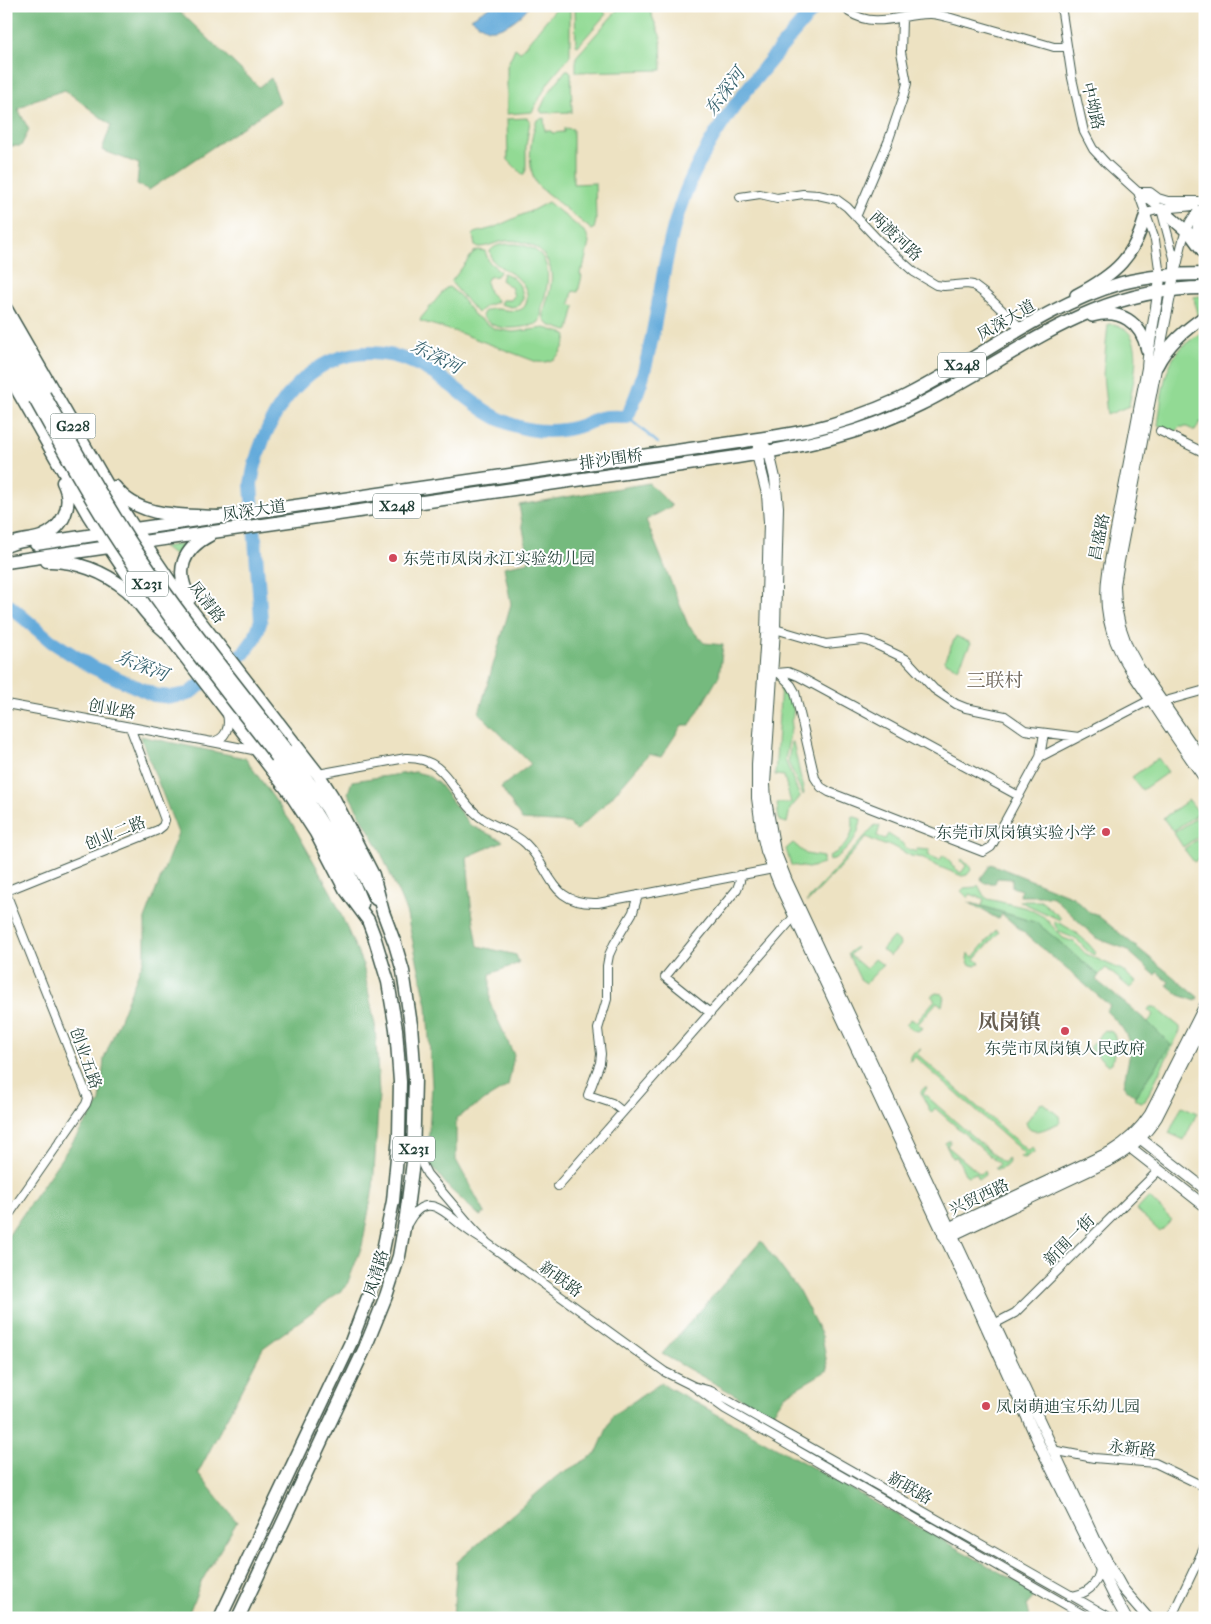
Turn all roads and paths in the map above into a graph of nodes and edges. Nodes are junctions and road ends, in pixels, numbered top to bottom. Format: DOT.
graph roads {
  1 [pos="1061,6"];
  2 [pos="849,12"];
  3 [pos="902,19"];
  4 [pos="1067,47"];
  5 [pos="1138,192"];
  6 [pos="740,197"];
  7 [pos="1205,206"];
  8 [pos="1162,209"];
  9 [pos="1146,213"];
  10 [pos="856,217"];
  11 [pos="1186,231"];
  12 [pos="1203,252"];
  13 [pos="1205,274"];
  14 [pos="1174,275"];
  15 [pos="1160,276"];
  16 [pos="1205,288"];
  17 [pos="1165,290"];
  18 [pos="6,309"];
  19 [pos="1205,316"];
  20 [pos="1038,320"];
  21 [pos="6,329"];
  22 [pos="1022,329"];
  23 [pos="1039,336"];
  24 [pos="6,349"];
  25 [pos="1147,350"];
  26 [pos="1157,366"];
  27 [pos="6,370"];
  28 [pos="39,397"];
  29 [pos="36,423"];
  30 [pos="1160,431"];
  31 [pos="759,439"];
  32 [pos="714,446"];
  33 [pos="89,453"];
  34 [pos="763,453"];
  35 [pos="1205,453"];
  36 [pos="721,459"];
  37 [pos="501,476"];
  38 [pos="505,490"];
  39 [pos="221,517"];
  40 [pos="134,529"];
  41 [pos="221,531"];
  42 [pos="100,534"];
  43 [pos="143,542"];
  44 [pos="6,547"];
  45 [pos="109,547"];
  46 [pos="7,562"];
  47 [pos="195,612"];
  48 [pos="775,629"];
  49 [pos="167,633"];
  50 [pos="776,672"];
  51 [pos="1205,690"];
  52 [pos="1150,700"];
  53 [pos="1162,702"];
  54 [pos="6,704"];
  55 [pos="224,708"];
  56 [pos="130,727"];
  57 [pos="1044,733"];
  58 [pos="1079,737"];
  59 [pos="212,742"];
  60 [pos="258,751"];
  61 [pos="281,754"];
  62 [pos="1040,757"];
  63 [pos="1205,764"];
  64 [pos="318,774"];
  65 [pos="1205,779"];
  66 [pos="1019,796"];
  67 [pos="773,869"];
  68 [pos="739,875"];
  69 [pos="6,892"];
  70 [pos="638,895"];
  71 [pos="383,912"];
  72 [pos="794,917"];
  73 [pos="368,920"];
  74 [pos="1205,1005"];
  75 [pos="710,1013"];
  76 [pos="1205,1022"];
  77 [pos="623,1112"];
  78 [pos="415,1134"];
  79 [pos="1137,1137"];
  80 [pos="1131,1148"];
  81 [pos="1159,1170"];
  82 [pos="558,1186"];
  83 [pos="1205,1189"];
  84 [pos="1205,1206"];
  85 [pos="6,1219"];
  86 [pos="404,1229"];
  87 [pos="948,1233"];
  88 [pos="488,1243"];
  89 [pos="994,1324"];
  90 [pos="694,1386"];
  91 [pos="1052,1450"];
  92 [pos="1205,1487"];
  93 [pos="1205,1546"];
  94 [pos="1100,1569"];
  95 [pos="1070,1596"];
  96 [pos="220,1618"];
  97 [pos="238,1618"];
  98 [pos="1089,1618"];
  99 [pos="1111,1618"];
  100 [pos="1126,1618"];
  101 [pos="1148,1618"];
  102 [pos="1171,1618"];
  1 -- 4 [label="street, 中坳路"];
  2 -- 3 [label="street"];
  3 -- 4 [label="street"];
  3 -- 10 [label="street"];
  4 -- 5 [label="street, 中坳路"];
  5 -- 7 [label="street"];
  5 -- 8 [label="street, 中坳路"];
  5 -- 9 [label="street"];
  6 -- 10 [label="street, 两渡河路"];
  7 -- 8 [label="street"];
  7 -- 11 [label="street"];
  7 -- 12 [label="main road"];
  8 -- 9 [label="street"];
  8 -- 11 [label="main road"];
  8 -- 14 [label="street"];
  9 -- 15 [label="street"];
  9 -- 20 [label="main road"];
  10 -- 22 [label="street, 两渡河路"];
  11 -- 12 [label="main road"];
  11 -- 14 [label="street"];
  13 -- 14 [label="main road, 凤深大道 / X248"];
  14 -- 15 [label="main road, 凤深大道 / X248"];
  14 -- 17 [label="street, 昌盛路"];
  15 -- 17 [label="street, 昌盛路"];
  15 -- 20 [label="main road, 凤深大道 / X248"];
  16 -- 17 [label="main road, 凤深大道 / X248"];
  17 -- 23 [label="main road, 凤深大道 / X248"];
  17 -- 25 [label="street, 昌盛路"];
  17 -- 26 [label="street, 昌盛路"];
  18 -- 33 [label="main road, 凤清路 / G228"];
  19 -- 26 [label="main road"];
  20 -- 22 [label="main road, 凤深大道 / X248"];
  21 -- 28 [label="main road, 凤清路 / X231"];
  22 -- 31 [label="main road, 凤深大道 / X248"];
  23 -- 25 [label="main road"];
  23 -- 34 [label="main road, 凤深大道 / X248"];
  24 -- 28 [label="main road, 凤清路 / X231"];
  25 -- 52 [label="street, 昌盛路"];
  26 -- 53 [label="street, 昌盛路"];
  27 -- 29 [label="main road, 凤清路 / G228"];
  28 -- 61 [label="main road, 凤清路 / X231, bridge"];
  29 -- 42 [label="main road, 凤清路 / G228"];
  29 -- 44 [label="main road, G228"];
  30 -- 35 [label="street"];
  31 -- 32 [label="main road, 凤深大道 / X248"];
  31 -- 34 [label="street"];
  32 -- 37 [label="main road, 排沙围桥 / X248"];
  33 -- 39 [label="main road"];
  33 -- 40 [label="main road, 凤清路 / G228"];
  34 -- 36 [label="main road, 凤深大道 / X248"];
  34 -- 48 [label="street"];
  34 -- 67 [label="street"];
  36 -- 38 [label="main road, 排沙围桥 / X248"];
  37 -- 39 [label="main road, 凤深大道 / X248"];
  38 -- 41 [label="main road, 凤深大道 / X248"];
  39 -- 40 [label="main road, 凤深大道 / X248"];
  40 -- 42 [label="main road, 凤深大道 / G228"];
  40 -- 43 [label="main road, 凤清路 / G228"];
  41 -- 43 [label="main road, 凤深大道 / X248"];
  41 -- 47 [label="main road"];
  42 -- 44 [label="main road, 凤深大道 / G228"];
  42 -- 45 [label="main road, 凤清路 / G228"];
  43 -- 45 [label="main road, 凤深大道"];
  43 -- 47 [label="main road, 凤清路 / X231"];
  45 -- 46 [label="main road, 凤深大道"];
  45 -- 49 [label="main road, 凤清路 / X231"];
  46 -- 49 [label="main road"];
  47 -- 64 [label="main road, 凤清路 / X231"];
  48 -- 50 [label="street"];
  48 -- 57 [label="street"];
  49 -- 55 [label="main road, 凤清路 / X231"];
  50 -- 66 [label="street"];
  50 -- 66 [label="street"];
  50 -- 87 [label="street"];
  51 -- 53 [label="street"];
  52 -- 53 [label="street"];
  52 -- 58 [label="street"];
  52 -- 65 [label="street, 昌盛路"];
  53 -- 63 [label="street, 昌盛路"];
  54 -- 56 [label="street, 创业路"];
  55 -- 59 [label="street"];
  55 -- 60 [label="main road, 凤清路 / X231"];
  56 -- 59 [label="street, 创业路"];
  56 -- 69 [label="street, 创业二路"];
  57 -- 58 [label="street"];
  57 -- 62 [label="street"];
  58 -- 62 [label="street"];
  59 -- 60 [label="street, 创业路"];
  60 -- 73 [label="main road, 凤清路 / X231"];
  61 -- 71 [label="main road, 凤清路 / X231"];
  61 -- 73 [label="main road, 凤清路 / X231"];
  62 -- 66 [label="street"];
  64 -- 70 [label="street"];
  64 -- 71 [label="main road, 凤清路 / X231"];
  67 -- 68 [label="street"];
  67 -- 72 [label="street"];
  68 -- 70 [label="street"];
  68 -- 75 [label="street"];
  69 -- 85 [label="street, 创业五路"];
  70 -- 77 [label="street"];
  71 -- 78 [label="main road, 凤清路 / X231"];
  72 -- 75 [label="street"];
  72 -- 87 [label="street"];
  73 -- 96 [label="main road, 凤清路 / X231"];
  74 -- 79 [label="street, 兴贸西路"];
  75 -- 77 [label="street"];
  76 -- 79 [label="street, 兴贸西路"];
  77 -- 82 [label="street"];
  78 -- 86 [label="main road, 凤清路 / X231"];
  78 -- 88 [label="street, 新联路"];
  79 -- 80 [label="street"];
  79 -- 83 [label="street"];
  79 -- 87 [label="street, 兴贸西路"];
  80 -- 81 [label="street"];
  80 -- 87 [label="street, 兴贸西路"];
  81 -- 84 [label="street"];
  81 -- 89 [label="street, 新围一街"];
  86 -- 88 [label="street, 新联路"];
  86 -- 97 [label="main road, 凤清路 / X231"];
  87 -- 89 [label="street"];
  87 -- 94 [label="street"];
  88 -- 90 [label="street, 新联路"];
  89 -- 91 [label="street"];
  90 -- 95 [label="street, 新联路"];
  90 -- 98 [label="street, 新联路"];
  91 -- 92 [label="street, 永新路"];
  91 -- 101 [label="street"];
  93 -- 102 [label="street"];
  94 -- 95 [label="street"];
  94 -- 100 [label="street"];
  95 -- 99 [label="street, 新联路"];
}
